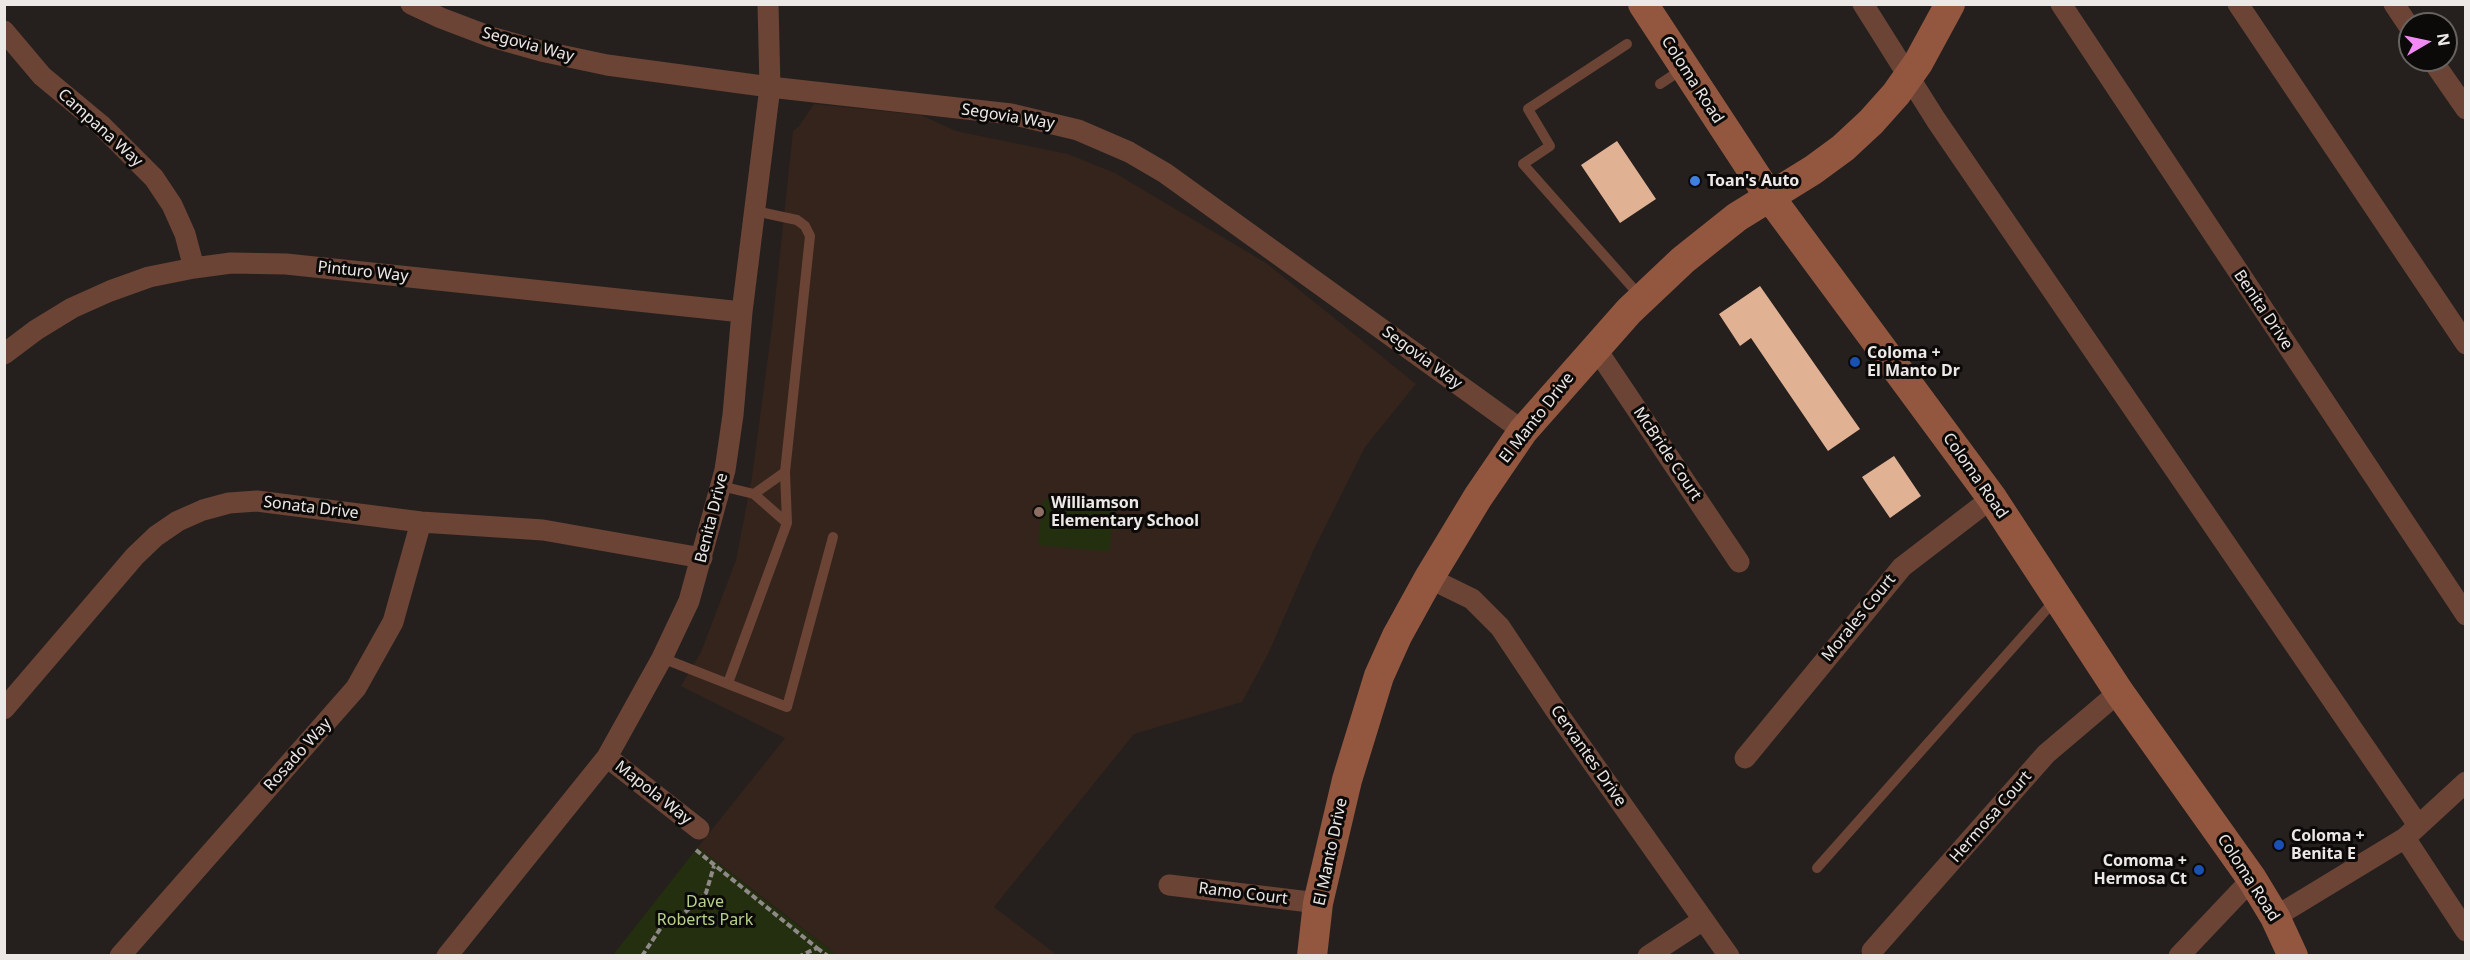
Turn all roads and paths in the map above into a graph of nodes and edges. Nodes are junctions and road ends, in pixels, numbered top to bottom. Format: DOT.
graph roads {
  1 [pos="411,4"];
  2 [pos="768,4"];
  3 [pos="1643,4"];
  4 [pos="1863,4"];
  5 [pos="1950,4"];
  6 [pos="2061,4"];
  7 [pos="2238,4"];
  8 [pos="4,32"];
  9 [pos="1627,44"];
  10 [pos="1684,68"];
  11 [pos="2440,72"];
  12 [pos="1908,77"];
  13 [pos="1660,84"];
  14 [pos="771,87"];
  15 [pos="2466,109"];
  16 [pos="1769,196"];
  17 [pos="755,211"];
  18 [pos="194,267"];
  19 [pos="1642,298"];
  20 [pos="742,312"];
  21 [pos="2466,344"];
  22 [pos="1595,347"];
  23 [pos="4,354"];
  24 [pos="1523,431"];
  25 [pos="785,472"];
  26 [pos="721,486"];
  27 [pos="754,494"];
  28 [pos="1992,498"];
  29 [pos="421,522"];
  30 [pos="787,523"];
  31 [pos="833,537"];
  32 [pos="702,558"];
  33 [pos="1739,562"];
  34 [pos="1429,578"];
  35 [pos="2057,597"];
  36 [pos="2466,615"];
  37 [pos="662,658"];
  38 [pos="728,683"];
  39 [pos="2119,692"];
  40 [pos="4,709"];
  41 [pos="607,757"];
  42 [pos="1745,758"];
  43 [pos="2466,782"];
  44 [pos="2411,832"];
  45 [pos="698,840"];
  46 [pos="714,865"];
  47 [pos="1817,868"];
  48 [pos="2252,879"];
  49 [pos="1169,885"];
  50 [pos="1318,903"];
  51 [pos="2275,917"];
  52 [pos="1703,920"];
  53 [pos="2466,932"];
  54 [pos="817,948"];
  55 [pos="1872,951"];
  56 [pos="120,956"];
  57 [pos="447,956"];
  58 [pos="642,956"];
  59 [pos="800,956"];
  60 [pos="828,956"];
  61 [pos="1312,956"];
  62 [pos="1648,956"];
  63 [pos="1729,956"];
  64 [pos="2179,956"];
  65 [pos="2293,956"];
  1 -- 14 [label="street, Segovia Way"];
  2 -- 14 [label="street, Benita Drive"];
  3 -- 10 [label="street, Coloma Road"];
  4 -- 12 [label="street"];
  5 -- 12 [label="street, El Manto Drive"];
  6 -- 36 [label="street, Benita Drive"];
  7 -- 21 [label="street"];
  8 -- 18 [label="street, Campana Way"];
  9 -- 19 [label="lane"];
  10 -- 13 [label="lane"];
  10 -- 16 [label="street, Coloma Road"];
  11 -- 15 [label="street"];
  12 -- 16 [label="street, El Manto Drive"];
  12 -- 44 [label="street"];
  14 -- 17 [label="street, Benita Drive"];
  14 -- 24 [label="street, Segovia Way"];
  16 -- 19 [label="street, El Manto Drive"];
  16 -- 28 [label="street, Coloma Road"];
  17 -- 20 [label="street, Benita Drive"];
  17 -- 25 [label="lane"];
  18 -- 20 [label="street, Pinturo Way"];
  18 -- 23 [label="street, Pinturo Way"];
  19 -- 22 [label="street, El Manto Drive"];
  20 -- 26 [label="street, Benita Drive"];
  22 -- 24 [label="street, El Manto Drive"];
  22 -- 33 [label="street, McBride Court"];
  24 -- 34 [label="street, El Manto Drive"];
  25 -- 27 [label="lane"];
  25 -- 30 [label="lane"];
  26 -- 27 [label="lane"];
  26 -- 32 [label="street, Benita Drive"];
  27 -- 30 [label="lane"];
  28 -- 35 [label="street, Coloma Road"];
  28 -- 42 [label="street, Morales Court"];
  29 -- 32 [label="street, Sonata Drive"];
  29 -- 40 [label="street, Sonata Drive"];
  29 -- 56 [label="street, Rosado Way"];
  30 -- 38 [label="lane"];
  31 -- 38 [label="lane"];
  32 -- 37 [label="street, Benita Drive"];
  34 -- 50 [label="street, El Manto Drive"];
  34 -- 52 [label="street, Cervantes Drive"];
  35 -- 39 [label="street, Coloma Road"];
  35 -- 47 [label="lane"];
  37 -- 38 [label="lane"];
  37 -- 41 [label="street, Benita Drive"];
  39 -- 48 [label="street, Coloma Road"];
  39 -- 55 [label="street, Hermosa Court"];
  41 -- 45 [label="street, Mapola Way"];
  41 -- 57 [label="street, Benita Drive"];
  43 -- 44 [label="street"];
  44 -- 51 [label="street"];
  44 -- 53 [label="street"];
  45 -- 46 [label="path"];
  46 -- 54 [label="path"];
  46 -- 58 [label="path"];
  48 -- 51 [label="street, Coloma Road"];
  48 -- 64 [label="street"];
  49 -- 50 [label="street, Ramo Court"];
  50 -- 61 [label="street, El Manto Drive"];
  51 -- 65 [label="street, Coloma Road"];
  52 -- 62 [label="street"];
  52 -- 63 [label="street, Cervantes Drive"];
  54 -- 59 [label="path"];
  54 -- 60 [label="path"];
}
